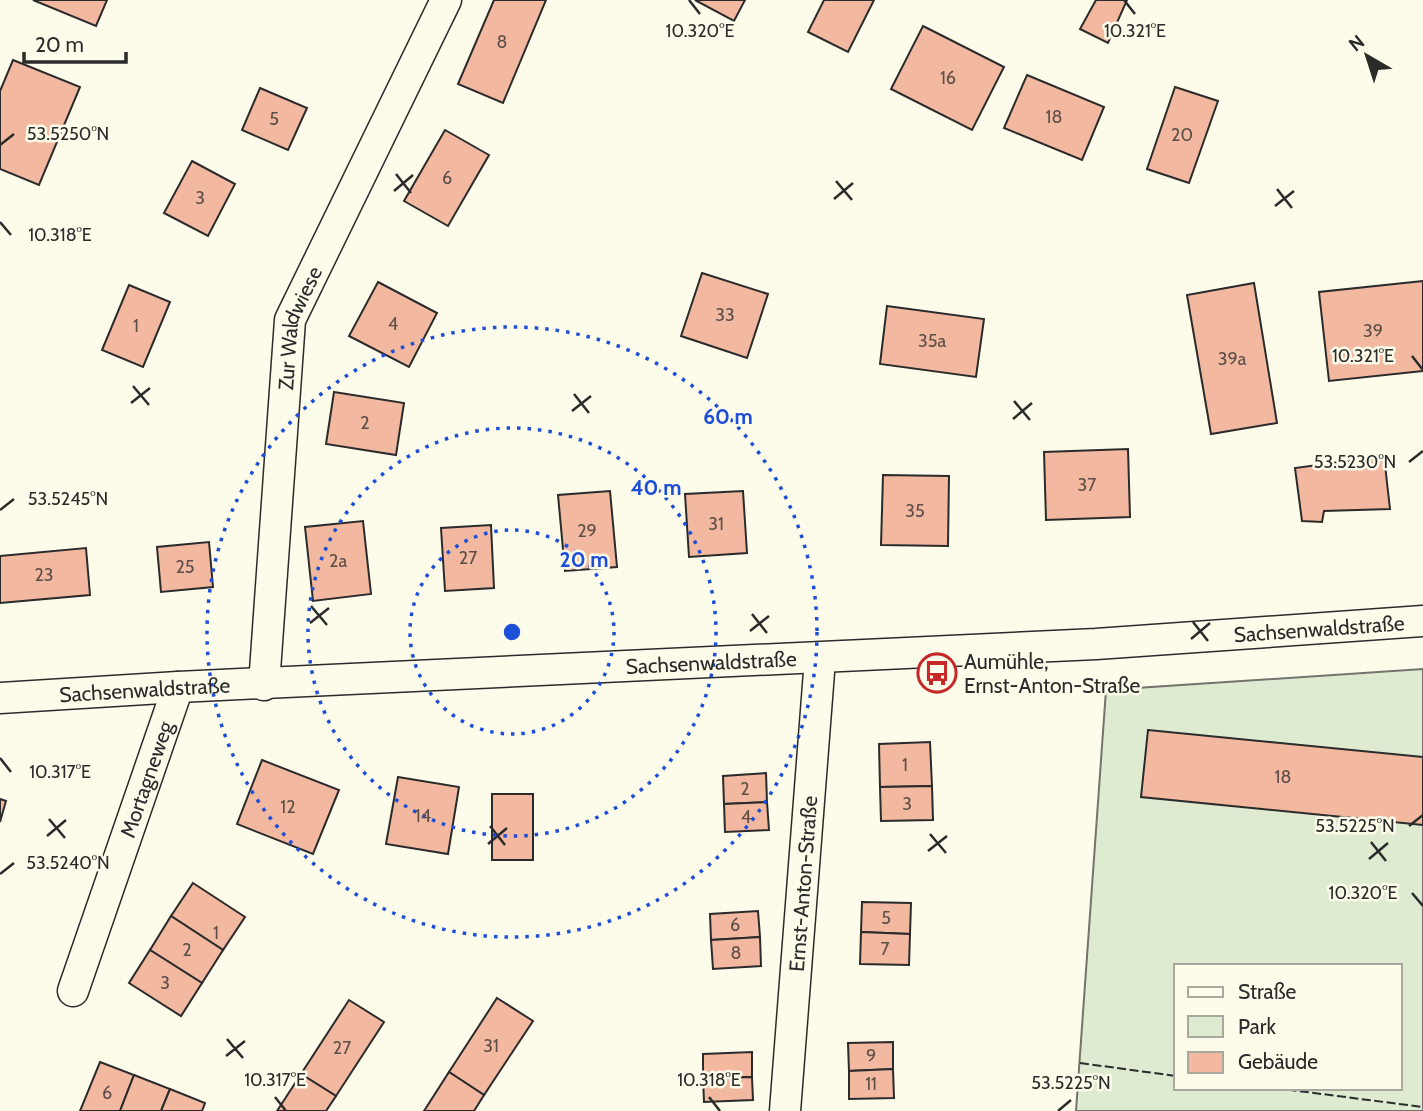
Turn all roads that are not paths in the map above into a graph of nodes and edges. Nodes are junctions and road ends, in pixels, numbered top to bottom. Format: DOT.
graph roads {
  1 [pos="446,0"];
  2 [pos="1423,621"];
  3 [pos="820,659"];
  4 [pos="264,685"];
  5 [pos="178,687"];
  6 [pos="0,698"];
  7 [pos="73,991"];
  8 [pos="785,1111"];
  1 -- 4 [label="street, Zur Waldwiese"];
  2 -- 3 [label="street, Sachsenwaldstraße"];
  3 -- 4 [label="street, Sachsenwaldstraße"];
  3 -- 8 [label="street, Ernst-Anton-Straße"];
  4 -- 5 [label="street, Sachsenwaldstraße"];
  5 -- 6 [label="street, Sachsenwaldstraße"];
  5 -- 7 [label="street, Mortagneweg"];
}
